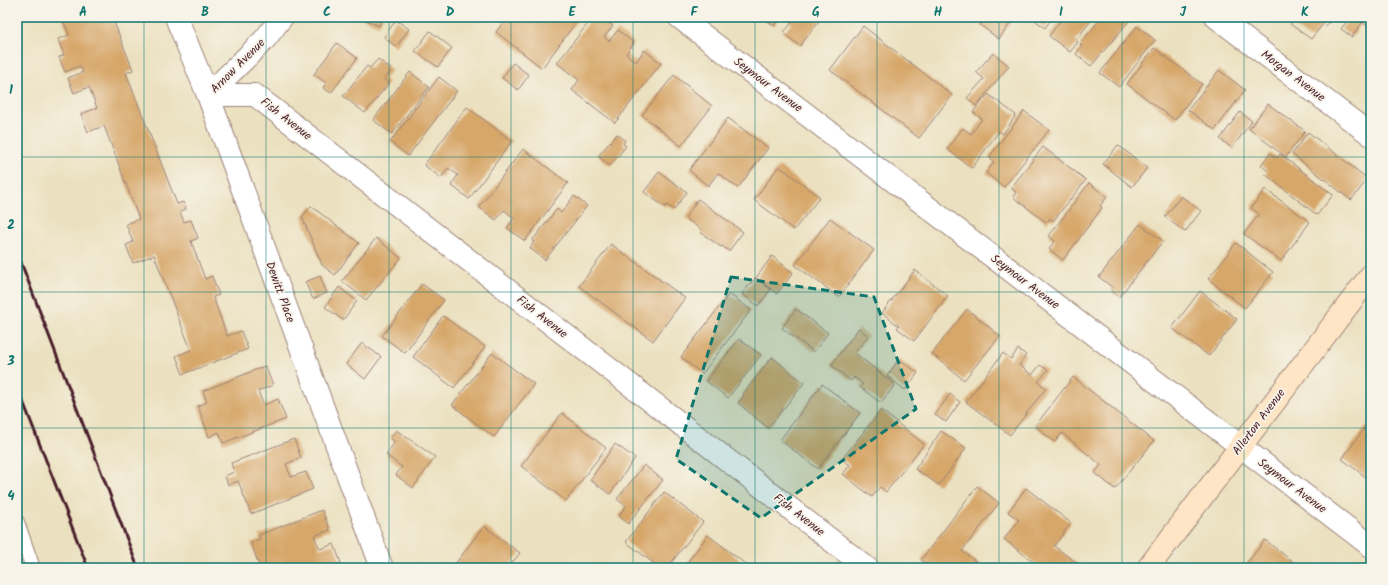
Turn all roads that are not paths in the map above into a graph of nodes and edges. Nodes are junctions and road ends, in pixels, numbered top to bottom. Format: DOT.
graph roads {
  1 [pos="176,17"];
  2 [pos="282,17"];
  3 [pos="679,17"];
  4 [pos="1216,17"];
  5 [pos="208,96"];
  6 [pos="1371,136"];
  7 [pos="1371,276"];
  8 [pos="1240,446"];
  9 [pos="17,522"];
  10 [pos="1371,546"];
  11 [pos="33,568"];
  12 [pos="382,568"];
  13 [pos="867,568"];
  14 [pos="1148,568"];
  1 -- 5 [label="street, Dewitt Place"];
  2 -- 5 [label="street, Arnow Avenue"];
  3 -- 8 [label="street, Seymour Avenue"];
  4 -- 6 [label="street, Morgan Avenue"];
  5 -- 12 [label="street, Dewitt Place"];
  5 -- 13 [label="street, Fish Avenue"];
  7 -- 8 [label="main road, Allerton Avenue"];
  8 -- 10 [label="street, Seymour Avenue"];
  8 -- 14 [label="main road, Allerton Avenue"];
  9 -- 11 [label="lane"];
}
